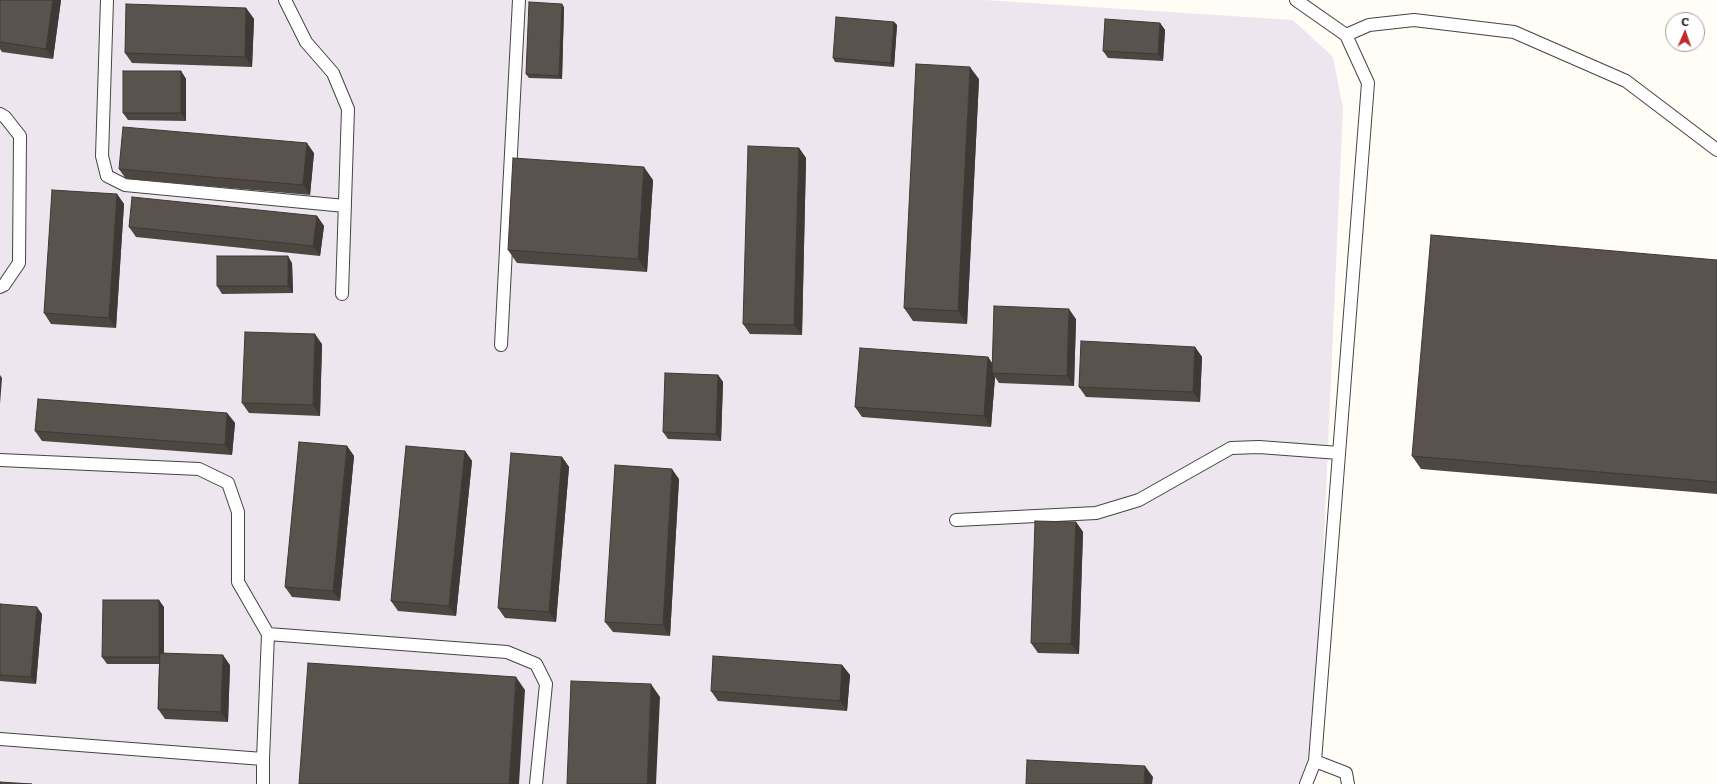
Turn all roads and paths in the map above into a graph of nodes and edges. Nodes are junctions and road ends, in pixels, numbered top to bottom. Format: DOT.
graph roads {
  1 [pos="107,0"];
  2 [pos="285,0"];
  3 [pos="520,0"];
  4 [pos="1296,0"];
  5 [pos="1346,36"];
  6 [pos="0,114"];
  7 [pos="1717,150"];
  8 [pos="345,206"];
  9 [pos="0,287"];
  10 [pos="342,294"];
  11 [pos="501,345"];
  12 [pos="1339,453"];
  13 [pos="0,460"];
  14 [pos="956,520"];
  15 [pos="268,634"];
  16 [pos="0,739"];
  17 [pos="263,759"];
  18 [pos="1315,762"];
  19 [pos="263,784"];
  20 [pos="536,784"];
  21 [pos="1306,784"];
  22 [pos="1348,784"];
  1 -- 8 [label="lane"];
  2 -- 8 [label="lane"];
  3 -- 11 [label="lane"];
  4 -- 5 [label="lane"];
  5 -- 7 [label="lane"];
  5 -- 12 [label="lane"];
  6 -- 9 [label="lane"];
  8 -- 10 [label="lane"];
  12 -- 14 [label="lane"];
  12 -- 18 [label="lane"];
  13 -- 15 [label="lane"];
  15 -- 17 [label="lane"];
  15 -- 20 [label="lane"];
  16 -- 17 [label="lane"];
  17 -- 19 [label="lane"];
  18 -- 21 [label="lane"];
  18 -- 22 [label="lane"];
}
